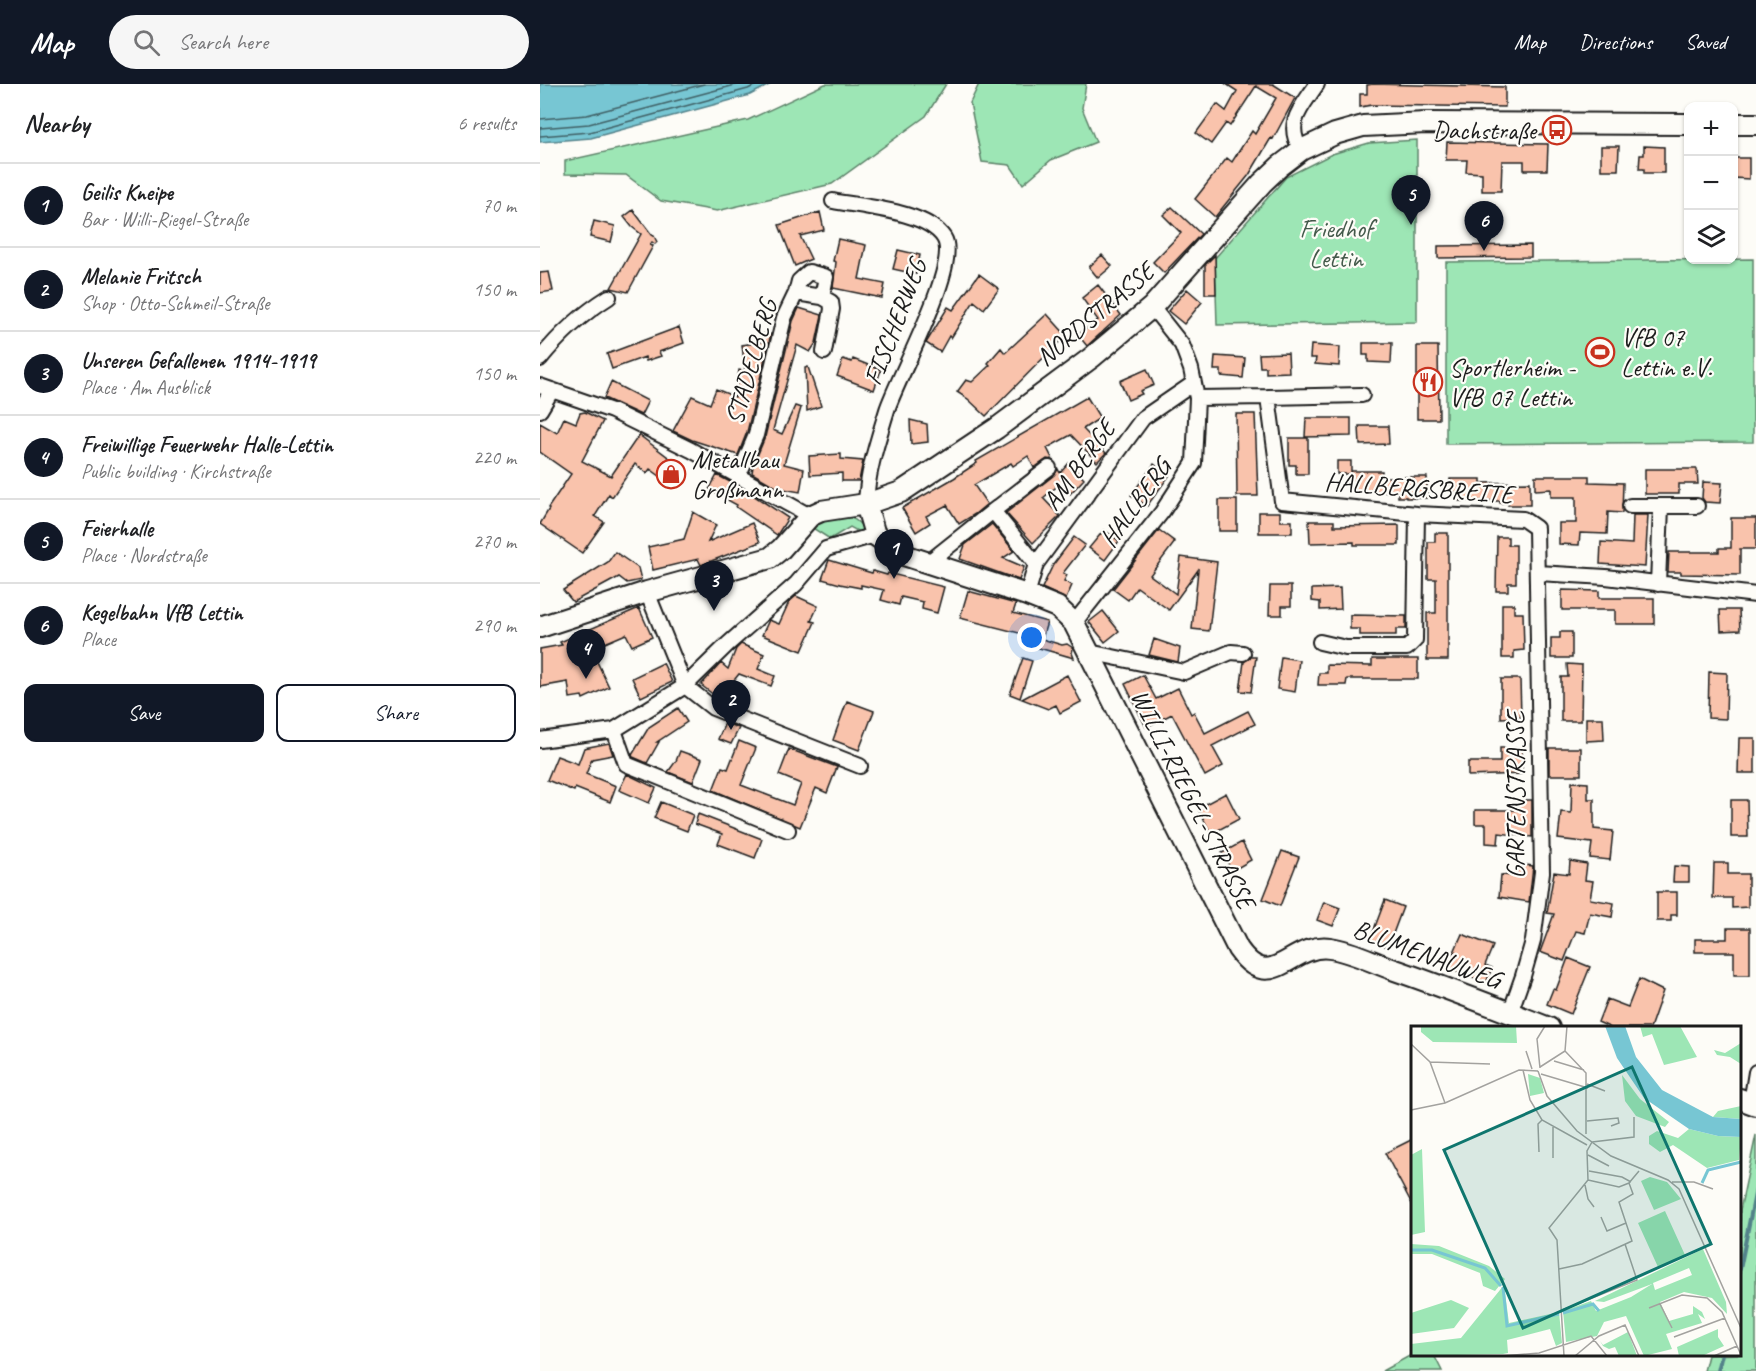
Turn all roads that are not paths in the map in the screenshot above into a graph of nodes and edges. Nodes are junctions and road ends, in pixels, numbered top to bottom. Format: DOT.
graph roads {
  1 [pos="1317,84"];
  2 [pos="1756,123"];
  3 [pos="1684,124"];
  4 [pos="1738,124"];
  5 [pos="1301,150"];
  6 [pos="833,201"];
  7 [pos="796,293"];
  8 [pos="609,297"];
  9 [pos="822,297"];
  10 [pos="1152,307"];
  11 [pos="824,352"];
  12 [pos="540,359"];
  13 [pos="1194,383"];
  14 [pos="546,388"];
  15 [pos="1362,394"];
  16 [pos="1268,397"];
  17 [pos="1197,398"];
  18 [pos="540,410"];
  19 [pos="1049,468"];
  20 [pos="738,477"];
  21 [pos="866,504"];
  22 [pos="1630,506"];
  23 [pos="1661,506"];
  24 [pos="1697,506"];
  25 [pos="993,511"];
  26 [pos="1416,514"];
  27 [pos="810,516"];
  28 [pos="875,535"];
  29 [pos="929,562"];
  30 [pos="1036,564"];
  31 [pos="1538,573"];
  32 [pos="1658,584"];
  33 [pos="647,592"];
  34 [pos="1027,595"];
  35 [pos="1756,595"];
  36 [pos="1074,623"];
  37 [pos="540,627"];
  38 [pos="1320,642"];
  39 [pos="1089,652"];
  40 [pos="1243,653"];
  41 [pos="685,686"];
  42 [pos="614,730"];
  43 [pos="540,740"];
  44 [pos="860,766"];
  45 [pos="788,830"];
  46 [pos="1253,967"];
  47 [pos="1510,1013"];
  48 [pos="1544,1026"];
  49 [pos="1756,1072"];
  50 [pos="1749,1102"];
  1 -- 5 [label="street"];
  2 -- 4 [label="street"];
  3 -- 5 [label="street, NORDSTRASSE"];
  5 -- 10 [label="street, NORDSTRASSE"];
  6 -- 21 [label="street, FISCHERWEG"];
  7 -- 9 [label="street, STADELBERG"];
  7 -- 9 [label="street, STADELBERG"];
  7 -- 20 [label="street, STADELBERG"];
  8 -- 12 [label="street"];
  9 -- 11 [label="street, STADELBERG"];
  10 -- 13 [label="street, HALLBERG"];
  10 -- 21 [label="street, NORDSTRASSE"];
  13 -- 17 [label="street, HALLBERG"];
  13 -- 30 [label="street, AM BERGE"];
  14 -- 18 [label="street"];
  14 -- 20 [label="street"];
  15 -- 16 [label="street"];
  16 -- 17 [label="street"];
  16 -- 26 [label="street, HALLBERGSBREITE"];
  17 -- 36 [label="street, HALLBERG"];
  19 -- 25 [label="street"];
  20 -- 27 [label="street"];
  21 -- 27 [label="street, NORDSTRASSE"];
  21 -- 28 [label="street"];
  22 -- 23 [label="street"];
  23 -- 24 [label="street"];
  23 -- 32 [label="street"];
  25 -- 29 [label="street"];
  25 -- 30 [label="street"];
  26 -- 31 [label="street, HALLBERGSBREITE"];
  26 -- 38 [label="street"];
  27 -- 33 [label="street"];
  28 -- 29 [label="street, WILLI-RIEGEL-STRASSE"];
  28 -- 41 [label="street"];
  29 -- 34 [label="street, WILLI-RIEGEL-STRASSE"];
  30 -- 34 [label="street, AM BERGE"];
  31 -- 32 [label="street"];
  31 -- 47 [label="street, GARTENSTRASSE"];
  32 -- 35 [label="street"];
  33 -- 37 [label="street"];
  33 -- 41 [label="street"];
  34 -- 36 [label="street, WILLI-RIEGEL-STRASSE"];
  36 -- 39 [label="street, WILLI-RIEGEL-STRASSE"];
  39 -- 40 [label="street, WILLI-RIEGEL-STRASSE"];
  39 -- 46 [label="street, WILLI-RIEGEL-STRASSE"];
  41 -- 42 [label="street"];
  41 -- 44 [label="street"];
  42 -- 43 [label="street"];
  42 -- 45 [label="street"];
  46 -- 47 [label="street, BLUMENAUWEG"];
  47 -- 48 [label="street, BLUMENAUWEG"];
  49 -- 50 [label="street"];
}
